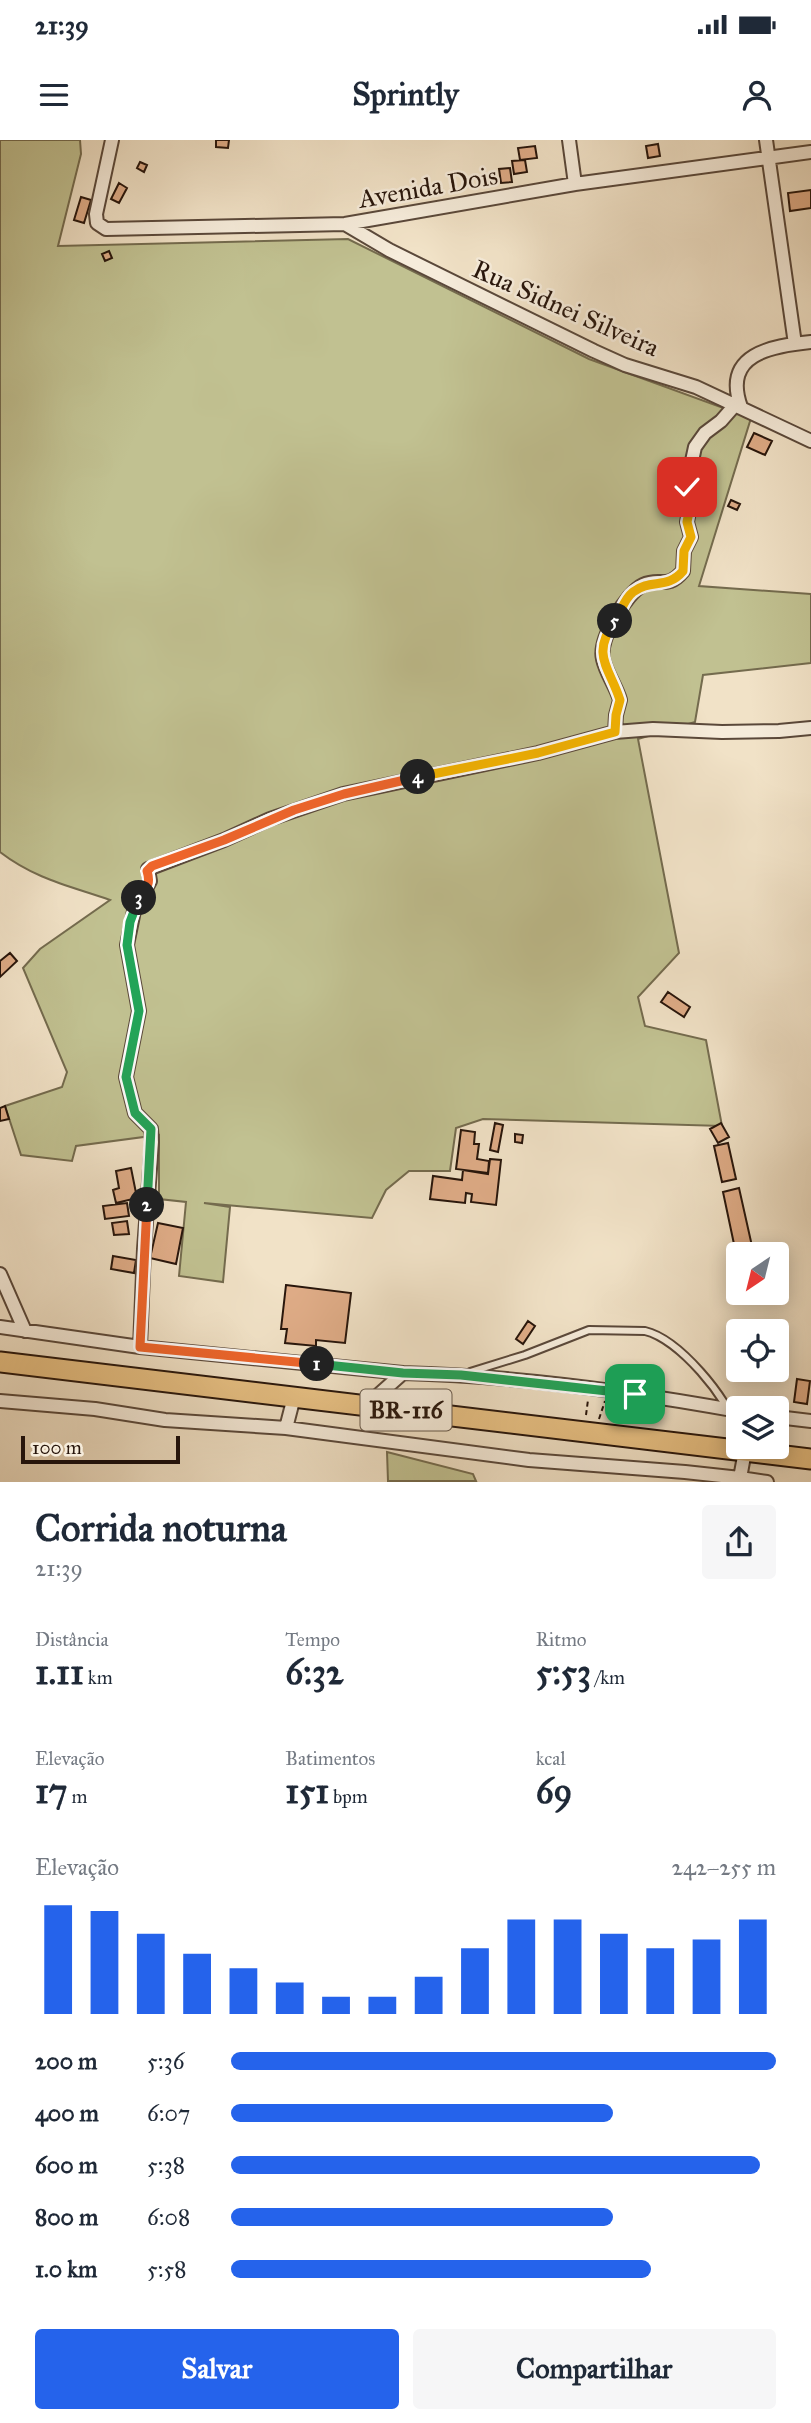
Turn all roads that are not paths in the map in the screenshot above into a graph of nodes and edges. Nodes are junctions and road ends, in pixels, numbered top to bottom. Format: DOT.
graph roads {
  1 [pos="112,140"];
  2 [pos="569,140"];
  3 [pos="766,140"];
  4 [pos="811,152"];
  5 [pos="769,158"];
  6 [pos="575,184"];
  7 [pos="345,225"];
  8 [pos="811,342"];
  9 [pos="794,344"];
  10 [pos="738,406"];
  11 [pos="811,441"];
  12 [pos="811,728"];
  13 [pos="615,732"];
  14 [pos="0,1274"];
  15 [pos="0,1327"];
  16 [pos="25,1331"];
  17 [pos="140,1347"];
  18 [pos="0,1362"];
  19 [pos="403,1373"];
  20 [pos="461,1375"];
  21 [pos="294,1397"];
  22 [pos="0,1401"];
  23 [pos="726,1401"];
  24 [pos="367,1405"];
  25 [pos="726,1409"];
  26 [pos="789,1418"];
  27 [pos="811,1421"];
  28 [pos="286,1428"];
  29 [pos="726,1447"];
  30 [pos="789,1456"];
  31 [pos="743,1459"];
  32 [pos="811,1459"];
  33 [pos="740,1478"];
  34 [pos="767,1482"];
  1 -- 7 [label="street, Avenida Dois"];
  2 -- 6 [label="street"];
  3 -- 5 [label="street"];
  4 -- 5 [label="street, Avenida Dois"];
  5 -- 6 [label="street, Avenida Dois"];
  5 -- 9 [label="street"];
  6 -- 7 [label="street, Avenida Dois"];
  7 -- 10 [label="street, Rua Sidnei Silveira"];
  8 -- 9 [label="street"];
  9 -- 10 [label="street"];
  10 -- 11 [label="street, Rua Sidnei Silveira"];
  10 -- 13 [label="street"];
  12 -- 13 [label="street"];
  13 -- 17 [label="street"];
  14 -- 16 [label="street"];
  15 -- 16 [label="street"];
  16 -- 17 [label="street"];
  17 -- 19 [label="street"];
  18 -- 21 [label="highway, BR-116"];
  19 -- 20 [label="street"];
  19 -- 24 [label="street"];
  20 -- 23 [label="lane"];
  20 -- 25 [label="street"];
  21 -- 24 [label="highway, BR-116"];
  21 -- 28 [label="street"];
  22 -- 28 [label="street"];
  24 -- 29 [label="highway, BR-116"];
  26 -- 27 [label="street"];
  28 -- 33 [label="street"];
  30 -- 32 [label="highway, BR-116"];
  31 -- 33 [label="street"];
  33 -- 34 [label="street"];
}
